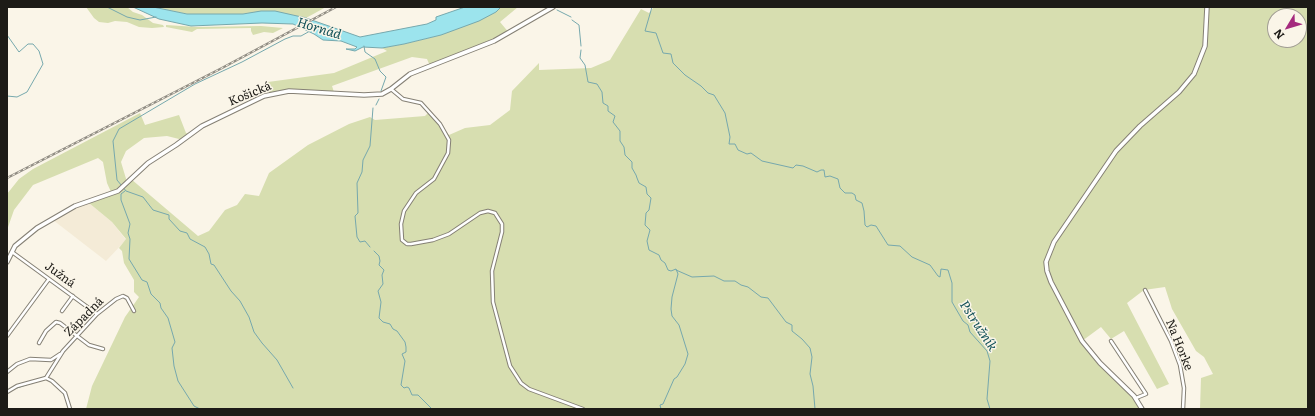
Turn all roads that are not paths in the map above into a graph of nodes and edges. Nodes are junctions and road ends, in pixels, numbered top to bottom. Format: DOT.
graph roads {
  1 [pos="1207,7"];
  2 [pos="552,8"];
  3 [pos="391,89"];
  4 [pos="11,251"];
  5 [pos="7,262"];
  6 [pos="49,279"];
  7 [pos="1145,290"];
  8 [pos="73,296"];
  9 [pos="62,311"];
  10 [pos="134,311"];
  11 [pos="97,314"];
  12 [pos="78,335"];
  13 [pos="7,336"];
  14 [pos="1111,341"];
  15 [pos="39,343"];
  16 [pos="103,349"];
  17 [pos="63,351"];
  18 [pos="7,372"];
  19 [pos="46,378"];
  20 [pos="7,392"];
  21 [pos="1136,398"];
  22 [pos="70,409"];
  23 [pos="583,409"];
  24 [pos="1142,409"];
  25 [pos="1183,409"];
  1 -- 21 [label="street"];
  2 -- 3 [label="street, Košická"];
  3 -- 4 [label="street, Košická"];
  3 -- 23 [label="street"];
  4 -- 5 [label="street, Košická"];
  4 -- 6 [label="street, Južná"];
  6 -- 8 [label="street, Južná"];
  6 -- 13 [label="street"];
  7 -- 25 [label="street, Na Horke"];
  8 -- 9 [label="street"];
  8 -- 11 [label="street, Južná"];
  10 -- 11 [label="street, Západná"];
  11 -- 12 [label="street, Západná"];
  12 -- 15 [label="street"];
  12 -- 16 [label="street"];
  12 -- 17 [label="street, Západná"];
  14 -- 21 [label="street"];
  17 -- 18 [label="street, Západná"];
  17 -- 19 [label="street, Západná"];
  19 -- 20 [label="street"];
  19 -- 22 [label="street"];
  21 -- 24 [label="street"];
}
